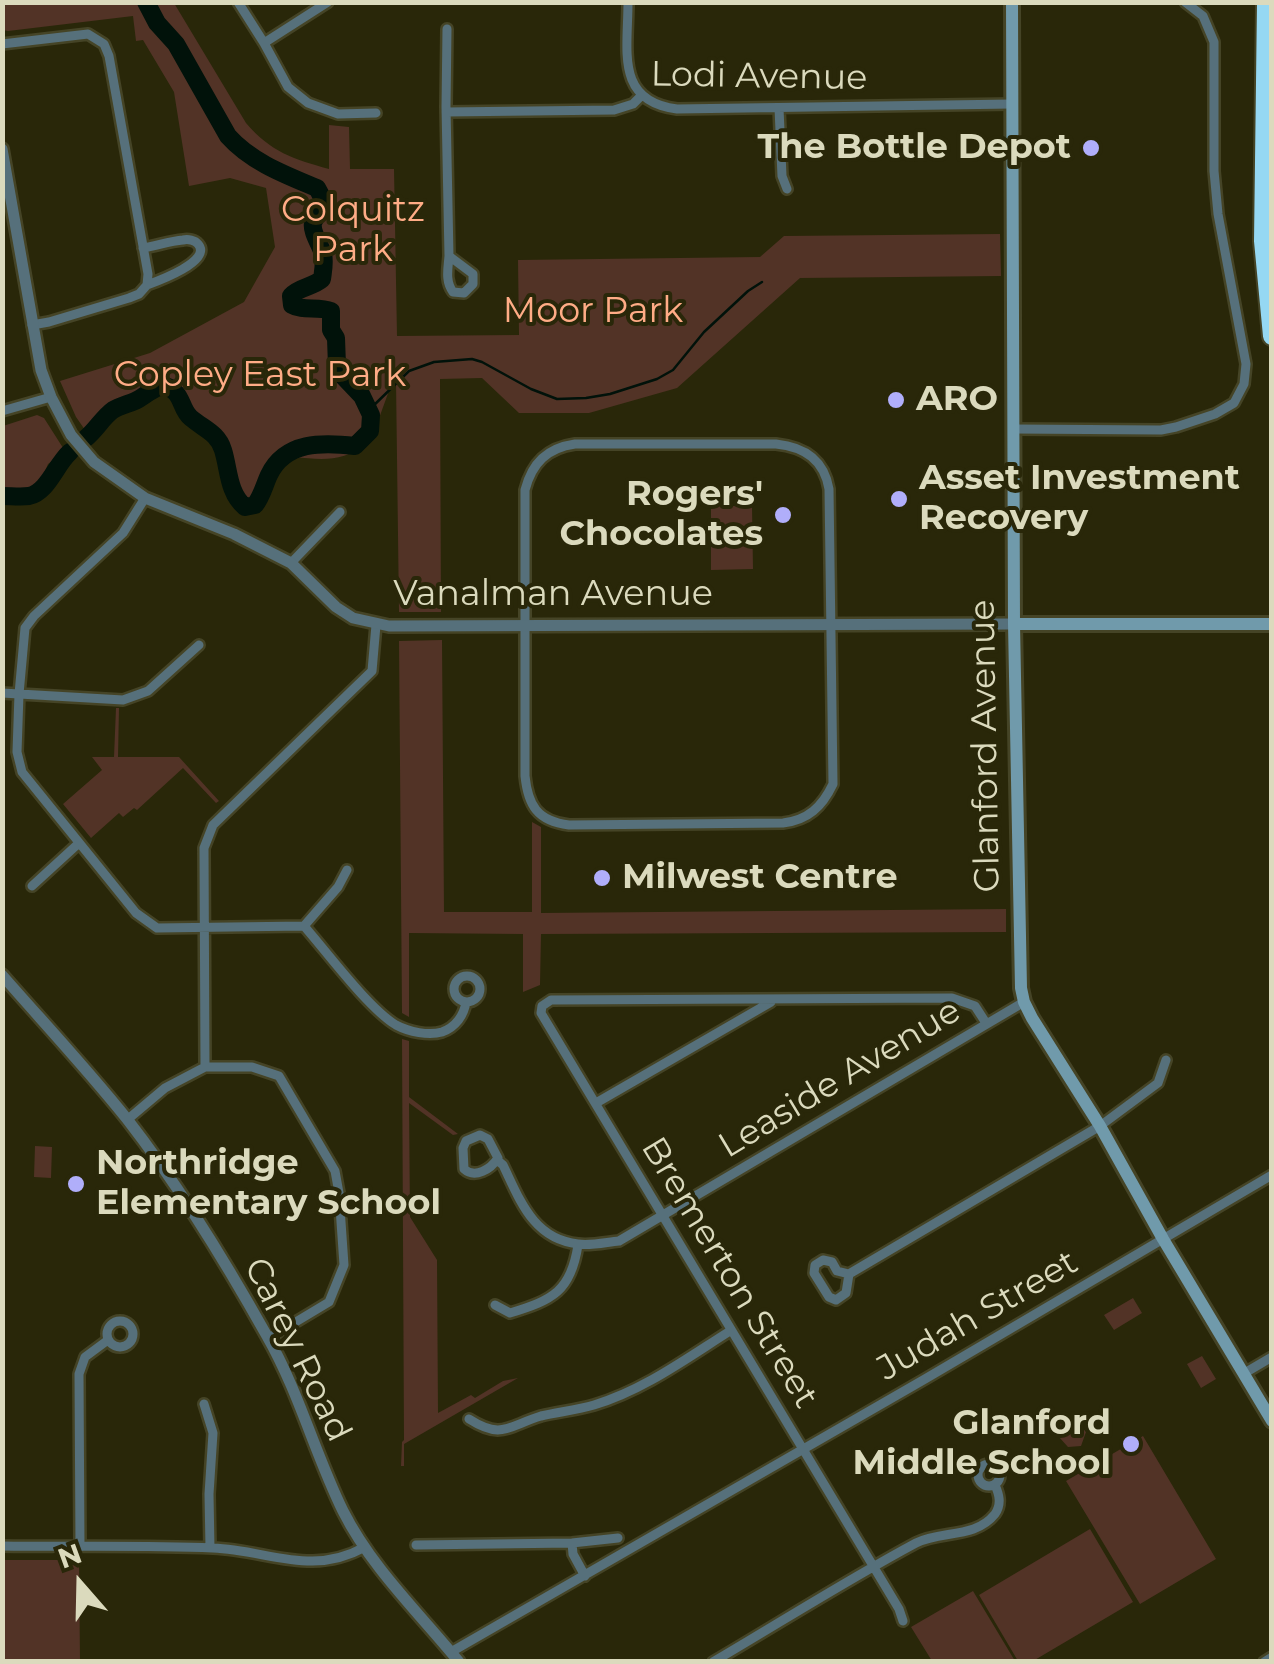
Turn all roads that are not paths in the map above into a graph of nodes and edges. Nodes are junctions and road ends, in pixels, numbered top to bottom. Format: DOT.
graph roads {
  1 [pos="238,2"];
  2 [pos="328,2"];
  3 [pos="628,2"];
  4 [pos="1012,2"];
  5 [pos="1184,2"];
  6 [pos="1266,2"];
  7 [pos="447,30"];
  8 [pos="264,43"];
  9 [pos="2,44"];
  10 [pos="642,96"];
  11 [pos="1012,104"];
  12 [pos="779,108"];
  13 [pos="446,112"];
  14 [pos="376,114"];
  15 [pos="2,149"];
  16 [pos="787,189"];
  17 [pos="143,248"];
  18 [pos="449,256"];
  19 [pos="147,285"];
  20 [pos="32,325"];
  21 [pos="1272,336"];
  22 [pos="50,397"];
  23 [pos="2,411"];
  24 [pos="1014,429"];
  25 [pos="146,498"];
  26 [pos="340,512"];
  27 [pos="291,563"];
  28 [pos="831,624"];
  29 [pos="1014,624"];
  30 [pos="1272,624"];
  31 [pos="376,625"];
  32 [pos="526,626"];
  33 [pos="199,645"];
  34 [pos="2,693"];
  35 [pos="19,694"];
  36 [pos="79,843"];
  37 [pos="346,870"];
  38 [pos="32,886"];
  39 [pos="304,926"];
  40 [pos="204,928"];
  41 [pos="2,975"];
  42 [pos="773,1000"];
  43 [pos="466,1002"];
  44 [pos="1024,1002"];
  45 [pos="986,1023"];
  46 [pos="1166,1060"];
  47 [pos="205,1068"];
  48 [pos="596,1104"];
  49 [pos="127,1120"];
  50 [pos="1100,1126"];
  51 [pos="497,1160"];
  52 [pos="1272,1175"];
  53 [pos="662,1218"];
  54 [pos="1163,1239"];
  55 [pos="578,1244"];
  56 [pos="849,1274"];
  57 [pos="495,1305"];
  58 [pos="730,1330"];
  59 [pos="269,1338"];
  60 [pos="108,1340"];
  61 [pos="1272,1357"];
  62 [pos="1243,1374"];
  63 [pos="204,1404"];
  64 [pos="469,1418"];
  65 [pos="1272,1422"];
  66 [pos="803,1449"];
  67 [pos="995,1484"];
  68 [pos="618,1538"];
  69 [pos="572,1543"];
  70 [pos="416,1545"];
  71 [pos="2,1546"];
  72 [pos="80,1547"];
  73 [pos="365,1547"];
  74 [pos="210,1548"];
  75 [pos="874,1567"];
  76 [pos="585,1576"];
  77 [pos="903,1621"];
  78 [pos="455,1657"];
  79 [pos="1272,1657"];
  80 [pos="714,1662"];
  81 [pos="1264,1662"];
  1 -- 8 [label="street"];
  2 -- 8 [label="street"];
  3 -- 10 [label="street"];
  4 -- 11 [label="main road, Glanford Avenue"];
  5 -- 24 [label="street"];
  6 -- 21 [label="highway"];
  7 -- 13 [label="street"];
  8 -- 14 [label="street"];
  9 -- 17 [label="street"];
  10 -- 12 [label="street, Lodi Avenue"];
  10 -- 13 [label="street, Lodi Avenue"];
  11 -- 12 [label="street, Lodi Avenue"];
  11 -- 24 [label="main road, Glanford Avenue"];
  12 -- 16 [label="street"];
  13 -- 18 [label="street"];
  15 -- 20 [label="street, Vanalman Avenue"];
  17 -- 19 [label="street"];
  17 -- 19 [label="street"];
  19 -- 20 [label="street"];
  20 -- 22 [label="street, Vanalman Avenue"];
  22 -- 23 [label="street"];
  22 -- 25 [label="street, Vanalman Avenue"];
  24 -- 29 [label="main road, Glanford Avenue"];
  25 -- 27 [label="street, Vanalman Avenue"];
  25 -- 35 [label="street"];
  26 -- 27 [label="street"];
  27 -- 31 [label="street, Vanalman Avenue"];
  28 -- 29 [label="street, Vanalman Avenue"];
  28 -- 32 [label="street, Vanalman Avenue"];
  28 -- 32 [label="street"];
  28 -- 32 [label="street"];
  29 -- 30 [label="main road, Vanalman Avenue"];
  29 -- 44 [label="main road, Glanford Avenue"];
  31 -- 32 [label="street, Vanalman Avenue"];
  31 -- 40 [label="street"];
  33 -- 35 [label="street"];
  34 -- 35 [label="street"];
  35 -- 36 [label="street"];
  36 -- 38 [label="street"];
  36 -- 40 [label="street"];
  37 -- 39 [label="street"];
  39 -- 40 [label="street"];
  39 -- 43 [label="street"];
  40 -- 47 [label="street"];
  41 -- 49 [label="street, Carey Road"];
  42 -- 45 [label="street"];
  42 -- 48 [label="street"];
  42 -- 48 [label="street, Bremerton Street"];
  44 -- 45 [label="street, Leaside Avenue"];
  44 -- 50 [label="main road, Glanford Avenue"];
  45 -- 53 [label="street, Leaside Avenue"];
  46 -- 50 [label="street"];
  47 -- 49 [label="street"];
  47 -- 59 [label="street"];
  48 -- 53 [label="street, Bremerton Street"];
  49 -- 59 [label="street, Carey Road"];
  50 -- 54 [label="main road, Glanford Avenue"];
  50 -- 56 [label="street"];
  51 -- 51 [label="street"];
  51 -- 55 [label="street"];
  52 -- 54 [label="street, Judah Street"];
  53 -- 55 [label="street, Leaside Avenue"];
  53 -- 58 [label="street, Bremerton Street"];
  54 -- 62 [label="main road, Glanford Avenue"];
  54 -- 66 [label="street, Judah Street"];
  55 -- 57 [label="street"];
  56 -- 56 [label="street"];
  58 -- 64 [label="street"];
  58 -- 66 [label="street, Bremerton Street"];
  59 -- 73 [label="street, Carey Road"];
  60 -- 72 [label="street"];
  61 -- 62 [label="street"];
  62 -- 65 [label="main road, Glanford Avenue"];
  63 -- 74 [label="street"];
  66 -- 75 [label="street, Bremerton Street"];
  66 -- 76 [label="street, Judah Street"];
  67 -- 75 [label="street"];
  68 -- 69 [label="street"];
  69 -- 70 [label="street"];
  69 -- 76 [label="street"];
  71 -- 72 [label="street"];
  72 -- 74 [label="street"];
  73 -- 74 [label="street"];
  73 -- 78 [label="street, Carey Road"];
  75 -- 77 [label="street, Bremerton Street"];
  75 -- 80 [label="street"];
  76 -- 78 [label="street, Judah Street"];
  79 -- 81 [label="street"];
}
